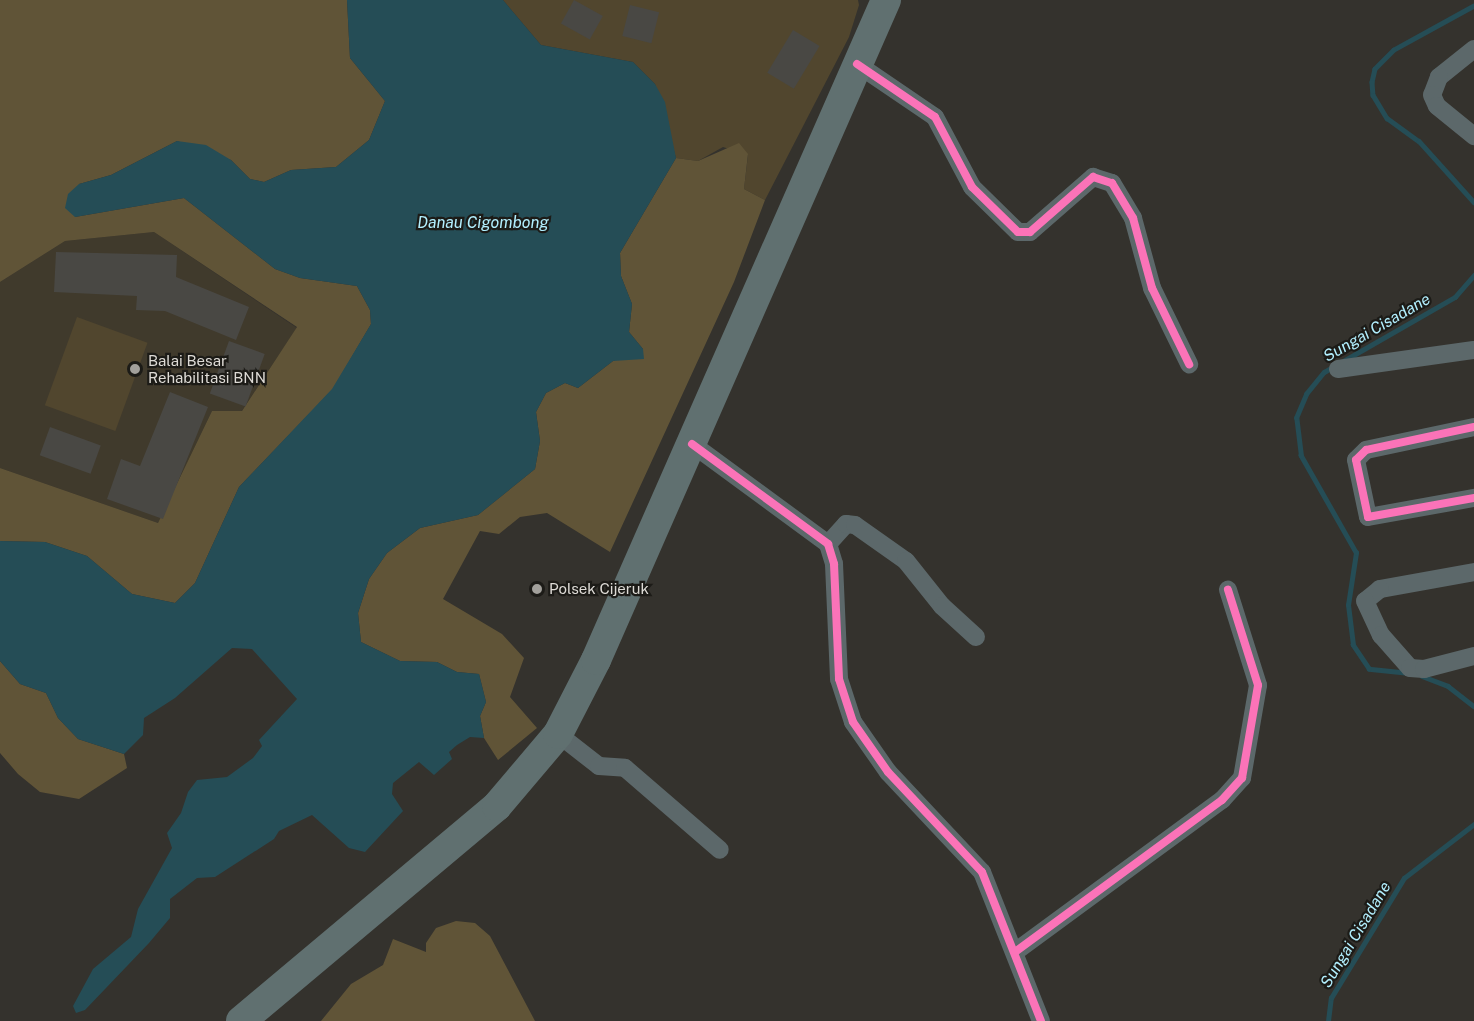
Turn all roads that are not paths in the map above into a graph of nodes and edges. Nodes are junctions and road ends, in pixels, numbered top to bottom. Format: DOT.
graph roads {
  1 [pos="886,0"];
  2 [pos="1474,49"];
  3 [pos="857,64"];
  4 [pos="1474,136"];
  5 [pos="1474,350"];
  6 [pos="1189,364"];
  7 [pos="1338,369"];
  8 [pos="1474,428"];
  9 [pos="692,444"];
  10 [pos="1474,498"];
  11 [pos="828,544"];
  12 [pos="1474,572"];
  13 [pos="1228,590"];
  14 [pos="976,637"];
  15 [pos="1474,656"];
  16 [pos="558,735"];
  17 [pos="720,850"];
  18 [pos="1015,952"];
  19 [pos="241,1021"];
  20 [pos="1041,1021"];
  1 -- 3 [label="highway"];
  2 -- 4 [label="street"];
  3 -- 6 [label="street"];
  3 -- 9 [label="highway"];
  5 -- 7 [label="street"];
  8 -- 10 [label="street"];
  9 -- 11 [label="street"];
  9 -- 16 [label="highway"];
  11 -- 14 [label="street"];
  11 -- 18 [label="street"];
  12 -- 15 [label="street"];
  13 -- 18 [label="street"];
  16 -- 17 [label="street"];
  16 -- 19 [label="highway"];
  18 -- 20 [label="street"];
}
